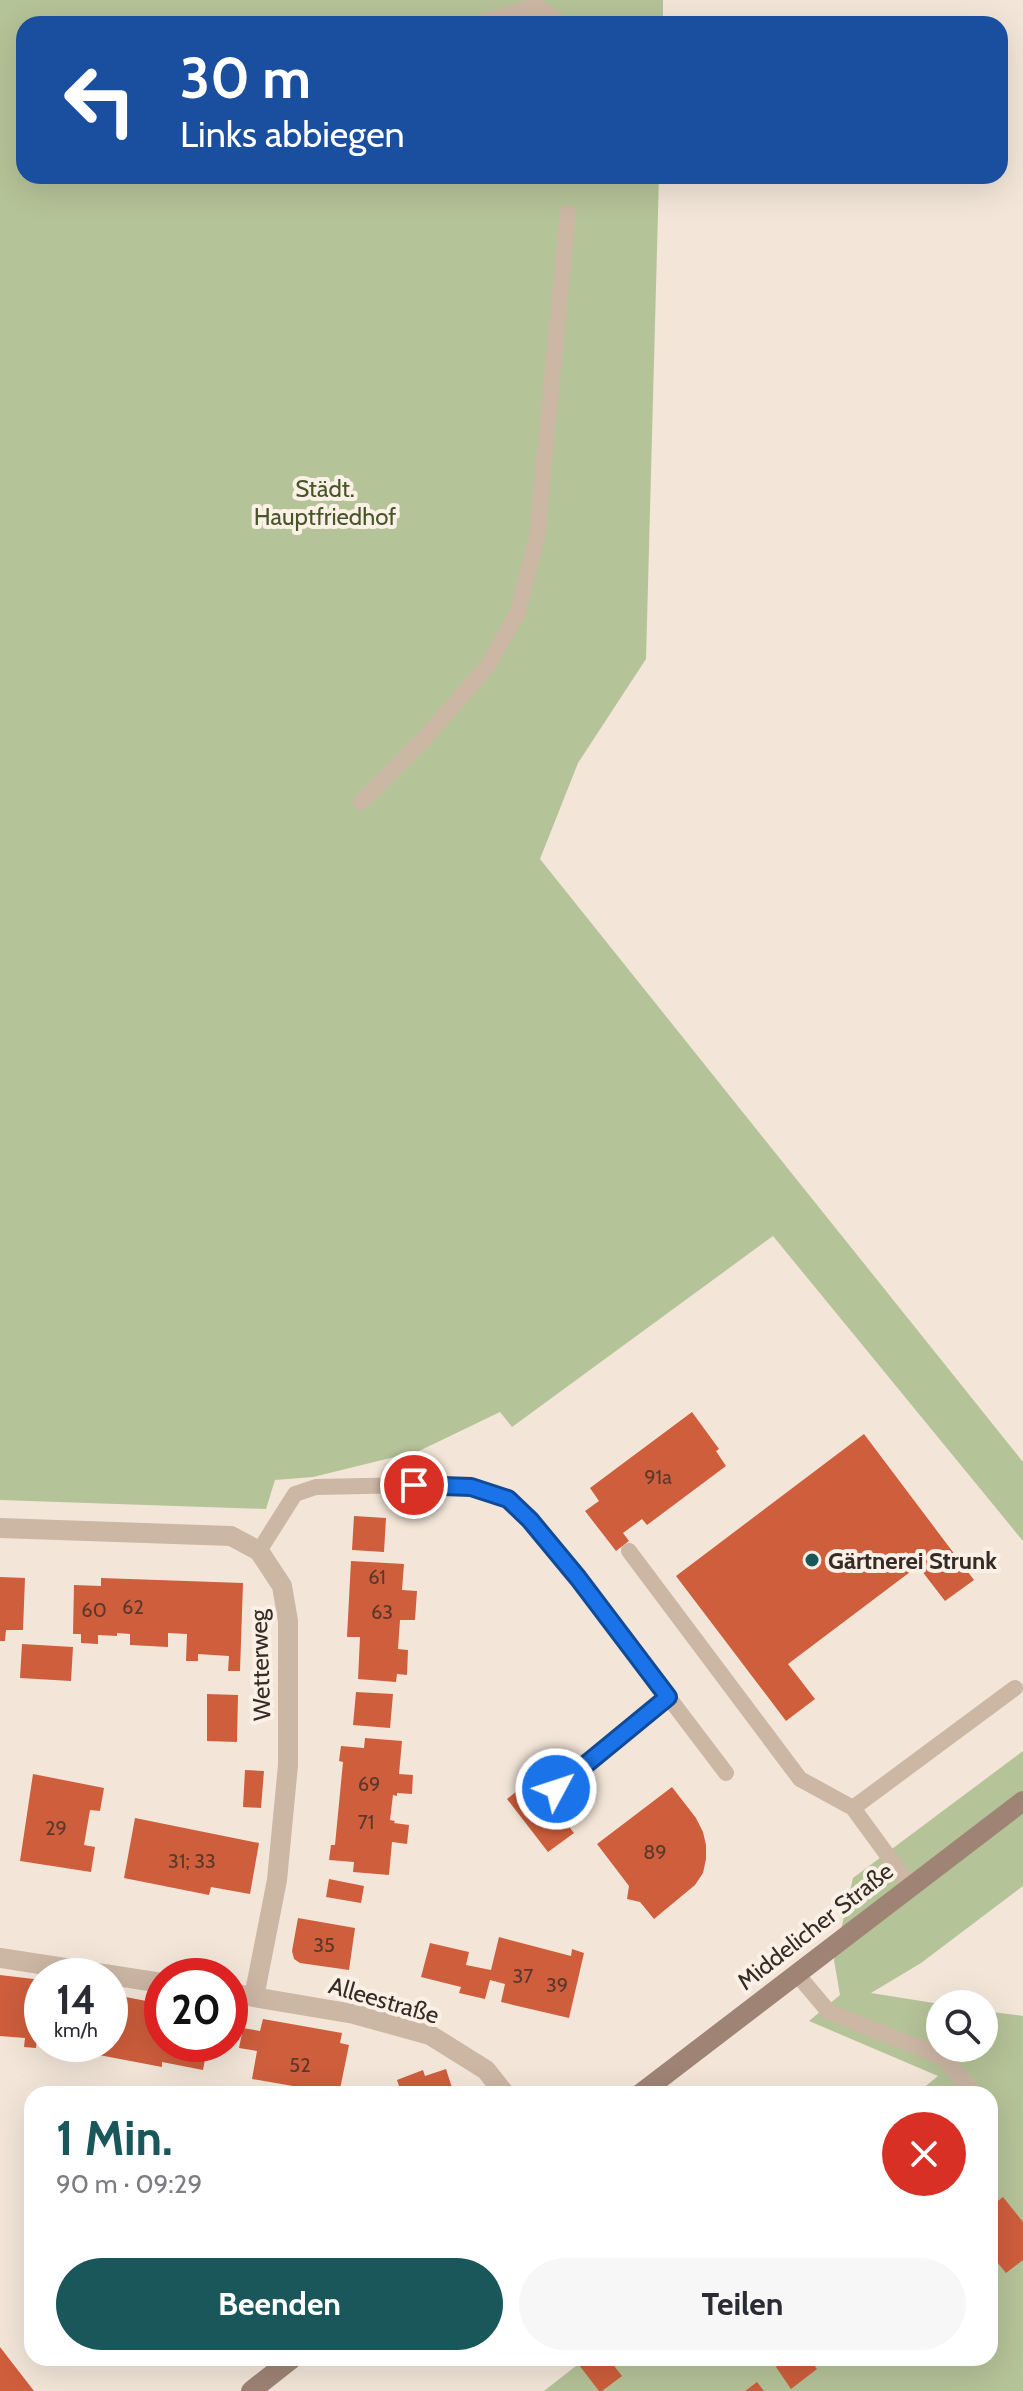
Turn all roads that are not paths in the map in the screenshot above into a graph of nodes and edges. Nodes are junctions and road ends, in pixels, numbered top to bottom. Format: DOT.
graph roads {
  1 [pos="535,3"];
  2 [pos="499,16"];
  3 [pos="552,16"];
  4 [pos="568,213"];
  5 [pos="361,802"];
  6 [pos="0,1528"];
  7 [pos="259,1551"];
  8 [pos="629,1551"];
  9 [pos="1015,1688"];
  10 [pos="668,1697"];
  11 [pos="726,1773"];
  12 [pos="556,1789"];
  13 [pos="1023,1801"];
  14 [pos="853,1808"];
  15 [pos="910,1886"];
  16 [pos="0,1958"];
  17 [pos="796,1973"];
  18 [pos="144,1980"];
  19 [pos="248,1996"];
  20 [pos="254,1997"];
  21 [pos="499,2086"];
  22 [pos="650,2086"];
  23 [pos="968,2086"];
  24 [pos="283,2366"];
  25 [pos="251,2391"];
  1 -- 2 [label="lane"];
  1 -- 3 [label="lane"];
  4 -- 5 [label="lane"];
  6 -- 7 [label="street"];
  7 -- 10 [label="lane"];
  7 -- 20 [label="street, Wetterweg"];
  8 -- 14 [label="lane"];
  9 -- 14 [label="lane"];
  10 -- 11 [label="lane"];
  10 -- 12 [label="lane"];
  13 -- 15 [label="street, Middelicher Straße"];
  14 -- 15 [label="lane"];
  15 -- 17 [label="street, Middelicher Straße"];
  16 -- 18 [label="street"];
  17 -- 22 [label="street, Middelicher Straße"];
  17 -- 23 [label="lane"];
  19 -- 20 [label="street, Alleestraße"];
  20 -- 21 [label="street, Alleestraße"];
  24 -- 25 [label="street"];
}
